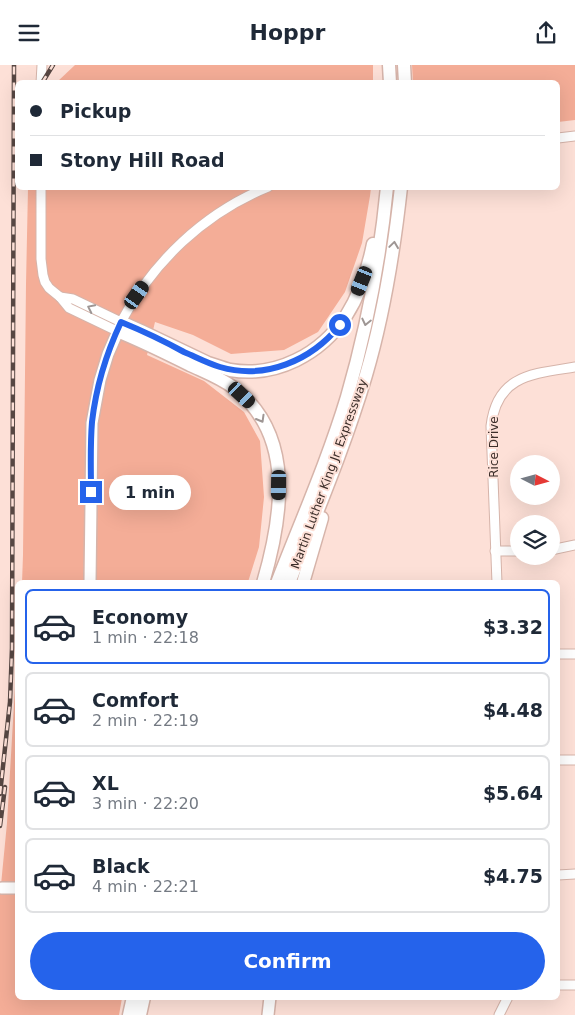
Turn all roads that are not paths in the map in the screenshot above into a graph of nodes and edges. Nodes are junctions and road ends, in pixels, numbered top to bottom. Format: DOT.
graph roads {
  1 [pos="42,65"];
  2 [pos="389,65"];
  3 [pos="404,65"];
  4 [pos="41,80"];
  5 [pos="390,80"];
  6 [pos="405,80"];
  7 [pos="575,136"];
  8 [pos="560,138"];
  9 [pos="41,190"];
  10 [pos="262,190"];
  11 [pos="385,190"];
  12 [pos="386,190"];
  13 [pos="401,190"];
  14 [pos="119,327"];
  15 [pos="575,367"];
  16 [pos="348,429"];
  17 [pos="575,545"];
  18 [pos="560,548"];
  19 [pos="496,551"];
  20 [pos="510,551"];
  21 [pos="90,580"];
  22 [pos="264,580"];
  23 [pos="279,580"];
  24 [pos="290,580"];
  25 [pos="304,580"];
  26 [pos="497,580"];
  27 [pos="575,653"];
  28 [pos="560,654"];
  29 [pos="560,760"];
  30 [pos="575,760"];
  31 [pos="575,874"];
  32 [pos="560,875"];
  33 [pos="2,888"];
  34 [pos="15,888"];
  35 [pos="560,985"];
  36 [pos="575,985"];
  37 [pos="132,1000"];
  38 [pos="143,1000"];
  39 [pos="261,1000"];
  40 [pos="270,1000"];
  41 [pos="506,1000"];
  42 [pos="129,1015"];
  43 [pos="140,1015"];
  44 [pos="262,1015"];
  45 [pos="268,1015"];
  46 [pos="499,1015"];
  1 -- 4 [label="street"];
  2 -- 5 [label="highway"];
  3 -- 6 [label="highway"];
  7 -- 8 [label="street"];
  9 -- 14 [label="street"];
  10 -- 14 [label="street"];
  11 -- 14 [label="highway"];
  12 -- 23 [label="highway, Martin Luther King Jr. Expressway, one-way"];
  16 -- 13 [label="highway, Martin Luther King Jr. Expressway, one-way"];
  14 -- 21 [label="main road"];
  14 -- 22 [label="highway, one-way"];
  15 -- 19 [label="street, Rice Drive"];
  16 -- 24 [label="highway, Martin Luther King Jr. Expressway"];
  16 -- 25 [label="highway"];
  17 -- 18 [label="street"];
  19 -- 20 [label="street"];
  19 -- 26 [label="street, Rice Drive"];
  27 -- 28 [label="street"];
  29 -- 30 [label="street"];
  31 -- 32 [label="street"];
  33 -- 34 [label="main road"];
  35 -- 36 [label="street"];
  37 -- 42 [label="highway"];
  38 -- 43 [label="highway"];
  39 -- 44 [label="main road"];
  40 -- 45 [label="main road"];
  41 -- 46 [label="street"];
}
